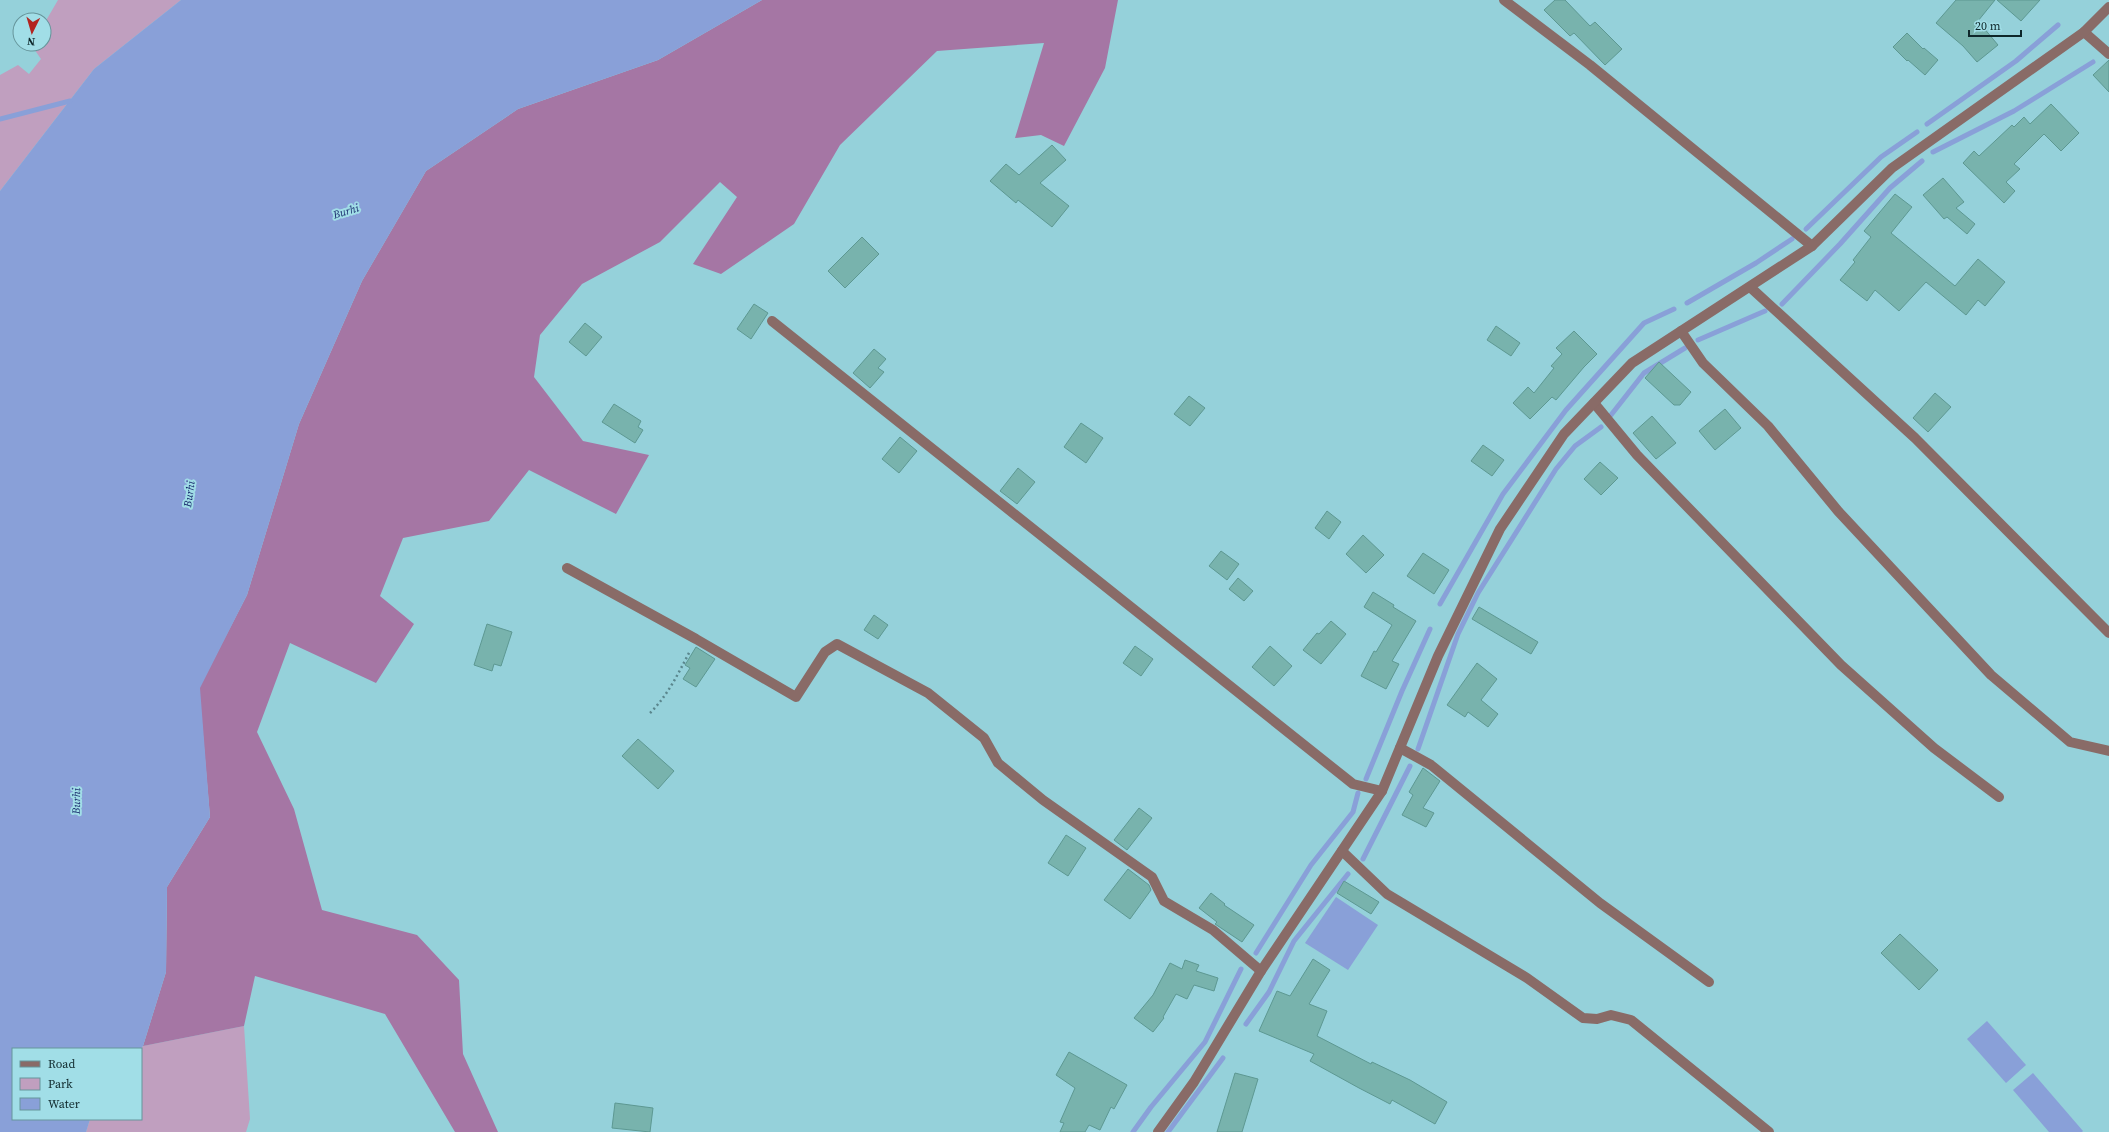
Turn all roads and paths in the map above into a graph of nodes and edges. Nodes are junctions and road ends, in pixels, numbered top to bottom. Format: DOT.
graph roads {
  1 [pos="1504,0"];
  2 [pos="2109,8"];
  3 [pos="2084,32"];
  4 [pos="2109,54"];
  5 [pos="1812,246"];
  6 [pos="1750,287"];
  7 [pos="772,322"];
  8 [pos="1681,331"];
  9 [pos="1594,403"];
  10 [pos="567,568"];
  11 [pos="2109,633"];
  12 [pos="696,638"];
  13 [pos="650,713"];
  14 [pos="1400,748"];
  15 [pos="2109,751"];
  16 [pos="1382,791"];
  17 [pos="1999,797"];
  18 [pos="1342,851"];
  19 [pos="1261,971"];
  20 [pos="1709,982"];
  21 [pos="1158,1132"];
  22 [pos="1769,1132"];
  1 -- 5 [label="street"];
  2 -- 3 [label="street"];
  3 -- 4 [label="street"];
  3 -- 5 [label="street"];
  5 -- 6 [label="street"];
  6 -- 8 [label="street"];
  6 -- 11 [label="street"];
  7 -- 16 [label="street"];
  8 -- 9 [label="street"];
  8 -- 15 [label="street"];
  9 -- 14 [label="street"];
  9 -- 17 [label="street"];
  10 -- 12 [label="street"];
  12 -- 13 [label="path"];
  12 -- 19 [label="street"];
  14 -- 16 [label="street"];
  14 -- 20 [label="street"];
  16 -- 18 [label="street"];
  18 -- 19 [label="street"];
  18 -- 22 [label="street"];
  19 -- 21 [label="street"];
}
